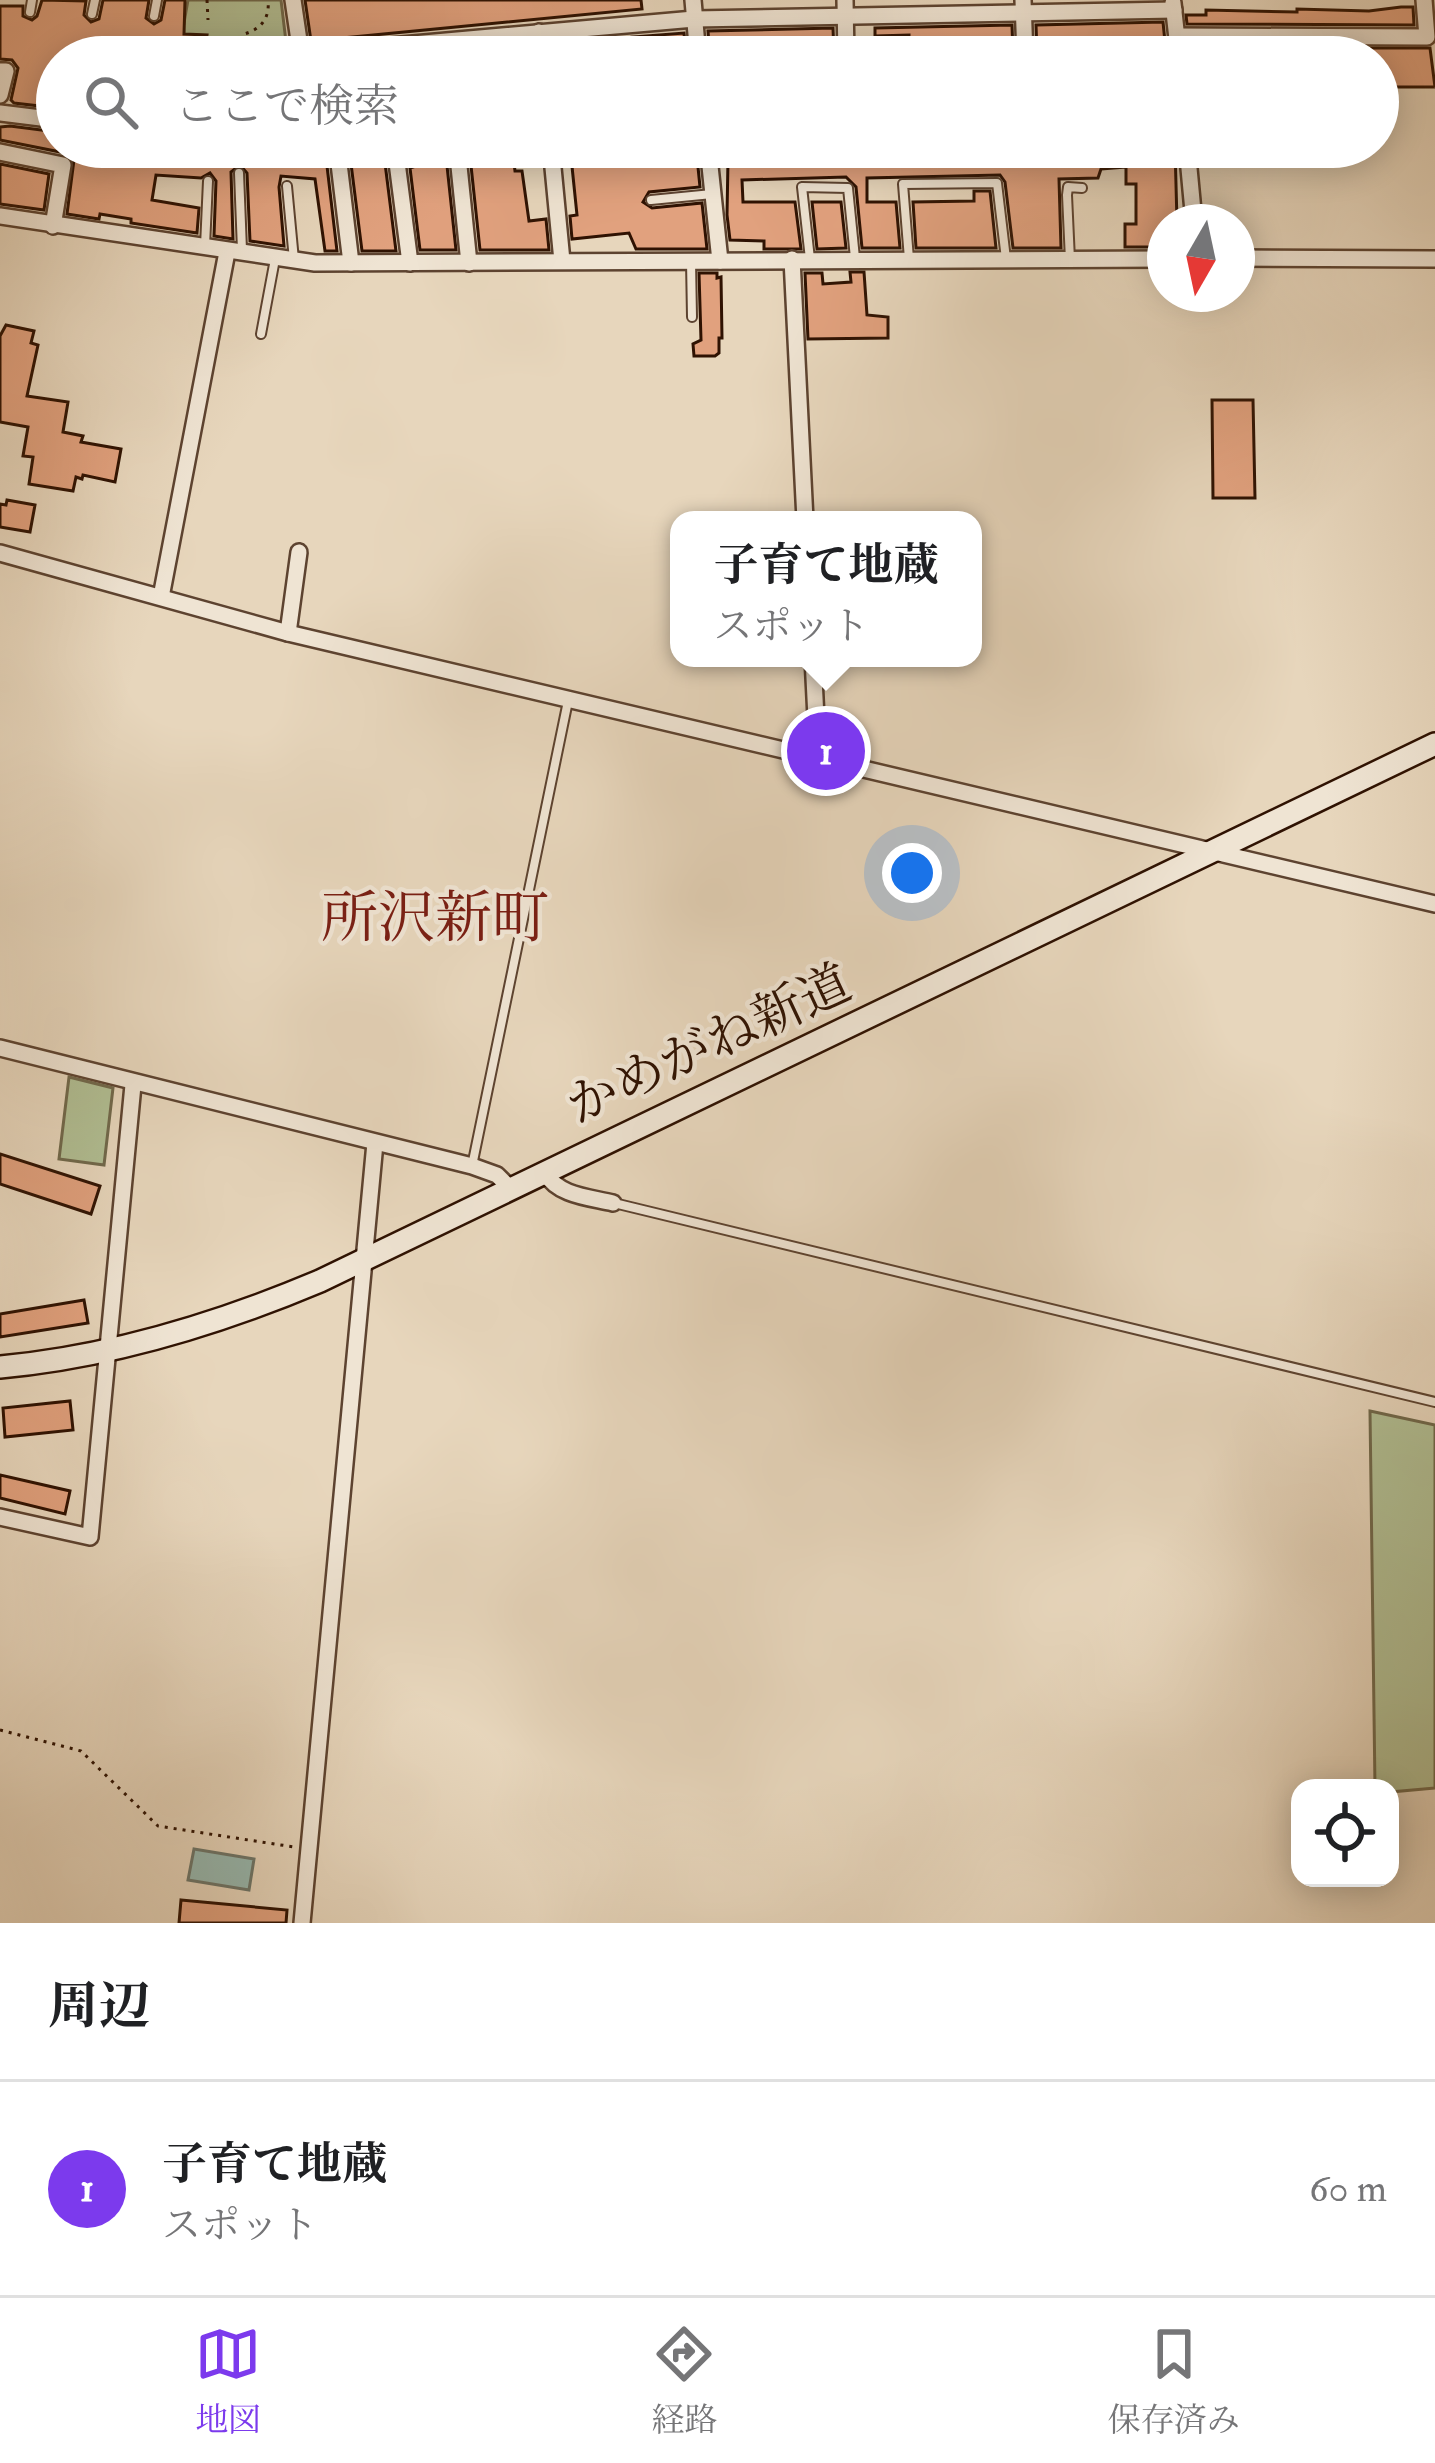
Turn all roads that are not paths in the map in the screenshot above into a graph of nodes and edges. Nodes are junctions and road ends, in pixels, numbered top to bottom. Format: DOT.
graph roads {
  1 [pos="32,0"];
  2 [pos="95,0"];
  3 [pos="157,0"];
  4 [pos="293,0"];
  5 [pos="693,0"];
  6 [pos="1424,0"];
  7 [pos="1173,5"];
  8 [pos="845,7"];
  9 [pos="1024,7"];
  10 [pos="30,12"];
  11 [pos="92,14"];
  12 [pos="154,16"];
  13 [pos="694,19"];
  14 [pos="539,32"];
  15 [pos="296,36"];
  16 [pos="518,36"];
  17 [pos="539,36"];
  18 [pos="696,36"];
  19 [pos="1177,36"];
  20 [pos="1399,39"];
  21 [pos="1431,39"];
  22 [pos="0,71"];
  23 [pos="0,95"];
  24 [pos="0,113"];
  25 [pos="36,117"];
  26 [pos="0,152"];
  27 [pos="36,159"];
  28 [pos="63,168"];
  29 [pos="340,168"];
  30 [pos="398,168"];
  31 [pos="459,168"];
  32 [pos="552,168"];
  33 [pos="710,168"];
  34 [pos="1189,168"];
  35 [pos="239,173"];
  36 [pos="208,182"];
  37 [pos="287,186"];
  38 [pos="1082,188"];
  39 [pos="713,194"];
  40 [pos="651,200"];
  41 [pos="1192,204"];
  42 [pos="0,216"];
  43 [pos="53,226"];
  44 [pos="205,248"];
  45 [pos="235,253"];
  46 [pos="1255,258"];
  47 [pos="274,259"];
  48 [pos="791,259"];
  49 [pos="909,259"];
  50 [pos="1147,259"];
  51 [pos="1435,259"];
  52 [pos="810,260"];
  53 [pos="855,260"];
  54 [pos="1006,260"];
  55 [pos="1070,260"];
  56 [pos="562,261"];
  57 [pos="691,261"];
  58 [pos="720,261"];
  59 [pos="294,262"];
  60 [pos="351,263"];
  61 [pos="410,263"];
  62 [pos="470,263"];
  63 [pos="692,317"];
  64 [pos="261,334"];
  65 [pos="805,511"];
  66 [pos="299,552"];
  67 [pos="0,553"];
  68 [pos="161,597"];
  69 [pos="288,633"];
  70 [pos="813,667"];
  71 [pos="568,700"];
  72 [pos="1435,744"];
  73 [pos="818,758"];
  74 [pos="1211,853"];
  75 [pos="1435,904"];
  76 [pos="0,1048"];
  77 [pos="133,1084"];
  78 [pos="375,1143"];
  79 [pos="472,1166"];
  80 [pos="545,1173"];
  81 [pos="511,1189"];
  82 [pos="613,1203"];
  83 [pos="362,1262"];
  84 [pos="108,1350"];
  85 [pos="0,1367"];
  86 [pos="1435,1402"];
  87 [pos="0,1517"];
  88 [pos="302,1923"];
  1 -- 10 [label="lane"];
  2 -- 11 [label="lane"];
  3 -- 12 [label="lane"];
  4 -- 15 [label="street"];
  5 -- 13 [label="street"];
  6 -- 21 [label="street"];
  7 -- 9 [label="street"];
  7 -- 19 [label="street"];
  8 -- 9 [label="street"];
  8 -- 13 [label="street"];
  13 -- 14 [label="street"];
  13 -- 18 [label="street"];
  14 -- 16 [label="street"];
  14 -- 17 [label="street"];
  20 -- 21 [label="street"];
  22 -- 23 [label="street"];
  24 -- 25 [label="street"];
  26 -- 27 [label="street"];
  28 -- 43 [label="street"];
  29 -- 60 [label="street"];
  30 -- 61 [label="street"];
  31 -- 62 [label="street"];
  32 -- 56 [label="street"];
  33 -- 39 [label="street"];
  34 -- 41 [label="street"];
  35 -- 45 [label="lane"];
  36 -- 44 [label="lane"];
  37 -- 59 [label="lane"];
  38 -- 55 [label="lane"];
  39 -- 40 [label="lane"];
  39 -- 58 [label="street"];
  42 -- 43 [label="street"];
  43 -- 44 [label="street"];
  44 -- 45 [label="street"];
  45 -- 47 [label="street"];
  45 -- 68 [label="street"];
  46 -- 51 [label="street"];
  47 -- 59 [label="street"];
  47 -- 64 [label="lane"];
  48 -- 52 [label="street"];
  48 -- 58 [label="street"];
  48 -- 65 [label="street"];
  49 -- 53 [label="street"];
  49 -- 54 [label="street"];
  49 -- 54 [label="lane"];
  50 -- 55 [label="street"];
  52 -- 53 [label="street"];
  52 -- 53 [label="lane"];
  54 -- 55 [label="street"];
  56 -- 57 [label="street"];
  56 -- 62 [label="street"];
  57 -- 58 [label="street"];
  57 -- 63 [label="lane"];
  59 -- 60 [label="street"];
  60 -- 61 [label="street"];
  61 -- 62 [label="street"];
  66 -- 69 [label="street"];
  67 -- 68 [label="street"];
  68 -- 69 [label="street"];
  69 -- 71 [label="street"];
  70 -- 73 [label="street"];
  71 -- 73 [label="street"];
  71 -- 79 [label="lane"];
  72 -- 74 [label="street, かめがね新道"];
  73 -- 74 [label="street"];
  74 -- 75 [label="street"];
  74 -- 80 [label="street, かめがね新道"];
  76 -- 77 [label="street"];
  77 -- 78 [label="street"];
  77 -- 84 [label="street"];
  78 -- 79 [label="street"];
  78 -- 83 [label="street"];
  79 -- 81 [label="street"];
  80 -- 81 [label="street, かめがね新道"];
  80 -- 82 [label="street"];
  81 -- 83 [label="street, かめがね新道"];
  82 -- 86 [label="lane"];
  83 -- 84 [label="street, かめがね新道"];
  83 -- 88 [label="street"];
  84 -- 85 [label="street, かめがね新道"];
  84 -- 87 [label="street"];
}
